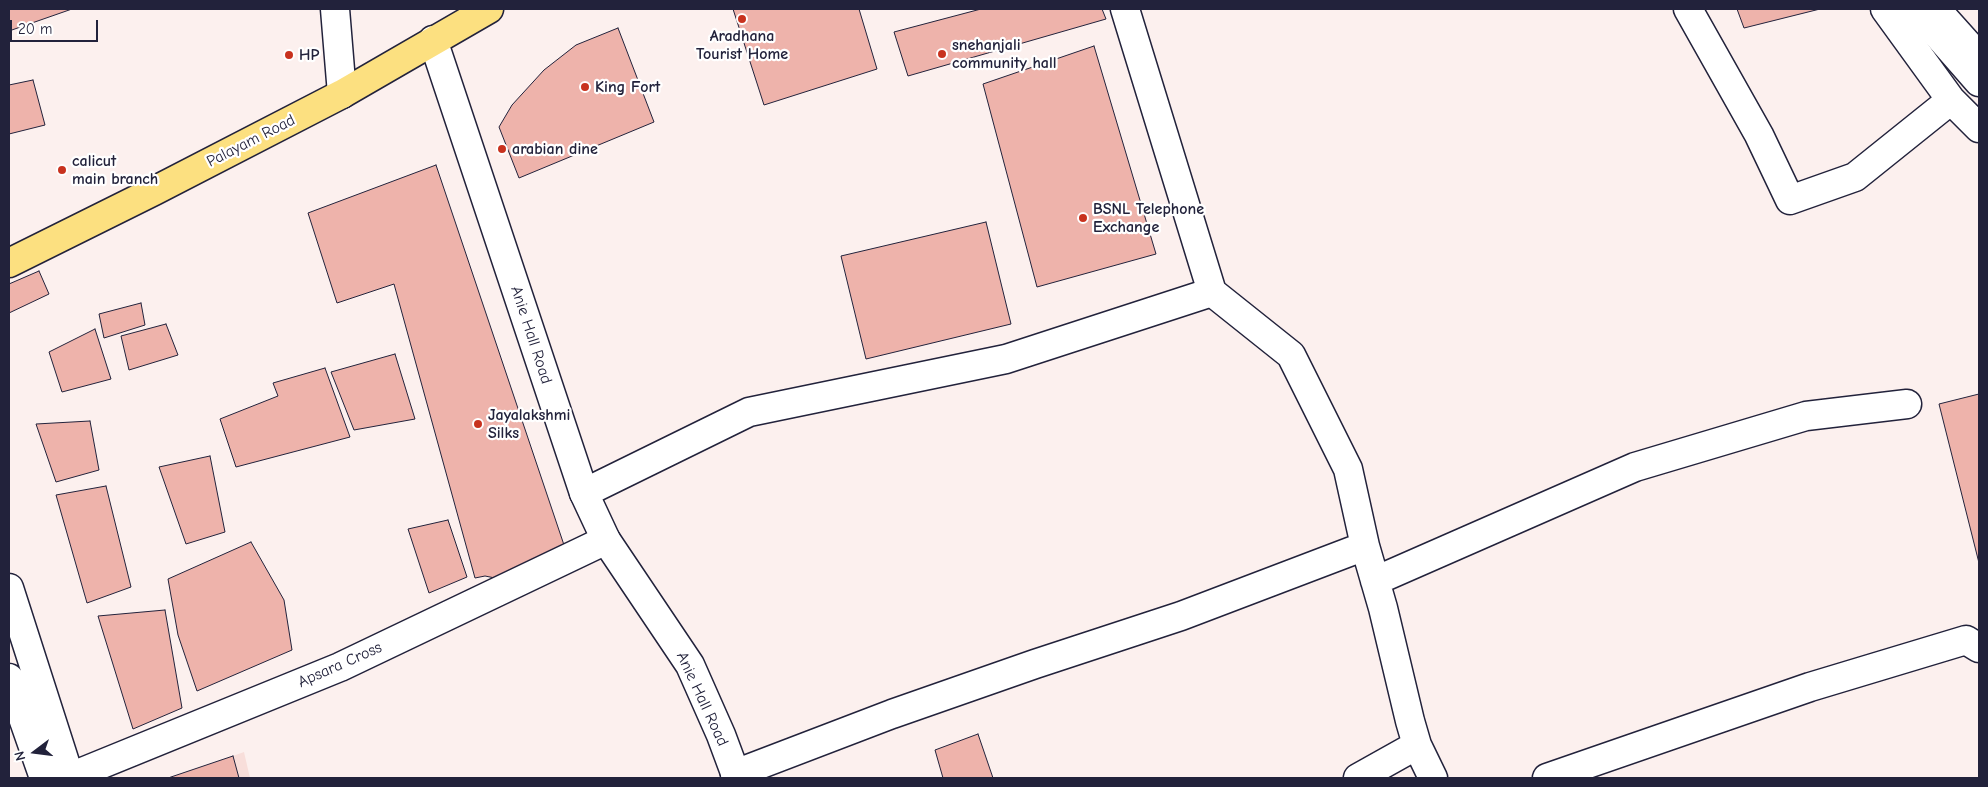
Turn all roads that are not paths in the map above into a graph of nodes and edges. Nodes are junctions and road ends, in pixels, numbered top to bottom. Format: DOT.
graph roads {
  1 [pos="335,9"];
  2 [pos="489,9"];
  3 [pos="1688,9"];
  4 [pos="1884,9"];
  5 [pos="1923,10"];
  6 [pos="1130,11"];
  7 [pos="433,40"];
  8 [pos="1979,57"];
  9 [pos="1979,82"];
  10 [pos="342,94"];
  11 [pos="1951,100"];
  12 [pos="1979,128"];
  13 [pos="9,263"];
  14 [pos="1212,292"];
  15 [pos="1907,404"];
  16 [pos="584,493"];
  17 [pos="606,540"];
  18 [pos="1365,546"];
  19 [pos="1375,581"];
  20 [pos="9,588"];
  21 [pos="1979,648"];
  22 [pos="9,678"];
  23 [pos="1417,745"];
  24 [pos="736,776"];
  25 [pos="61,778"];
  26 [pos="1358,778"];
  27 [pos="1433,778"];
  28 [pos="1548,778"];
  1 -- 10 [label="street"];
  2 -- 7 [label="main road, Palayam Road"];
  3 -- 11 [label="street"];
  4 -- 11 [label="street"];
  5 -- 8 [label="street"];
  5 -- 9 [label="street"];
  6 -- 14 [label="street"];
  7 -- 10 [label="main road, Palayam Road"];
  7 -- 16 [label="street, Anie Hall Road"];
  10 -- 13 [label="main road, Palayam Road"];
  11 -- 12 [label="street"];
  14 -- 16 [label="street"];
  14 -- 18 [label="street"];
  15 -- 19 [label="street"];
  16 -- 17 [label="street, Anie Hall Road"];
  17 -- 24 [label="street, Anie Hall Road"];
  17 -- 25 [label="street, Apsara Cross"];
  18 -- 19 [label="street"];
  18 -- 24 [label="street"];
  19 -- 23 [label="street"];
  20 -- 25 [label="street"];
  21 -- 28 [label="street"];
  22 -- 25 [label="street"];
  23 -- 26 [label="street"];
  23 -- 27 [label="street"];
}
